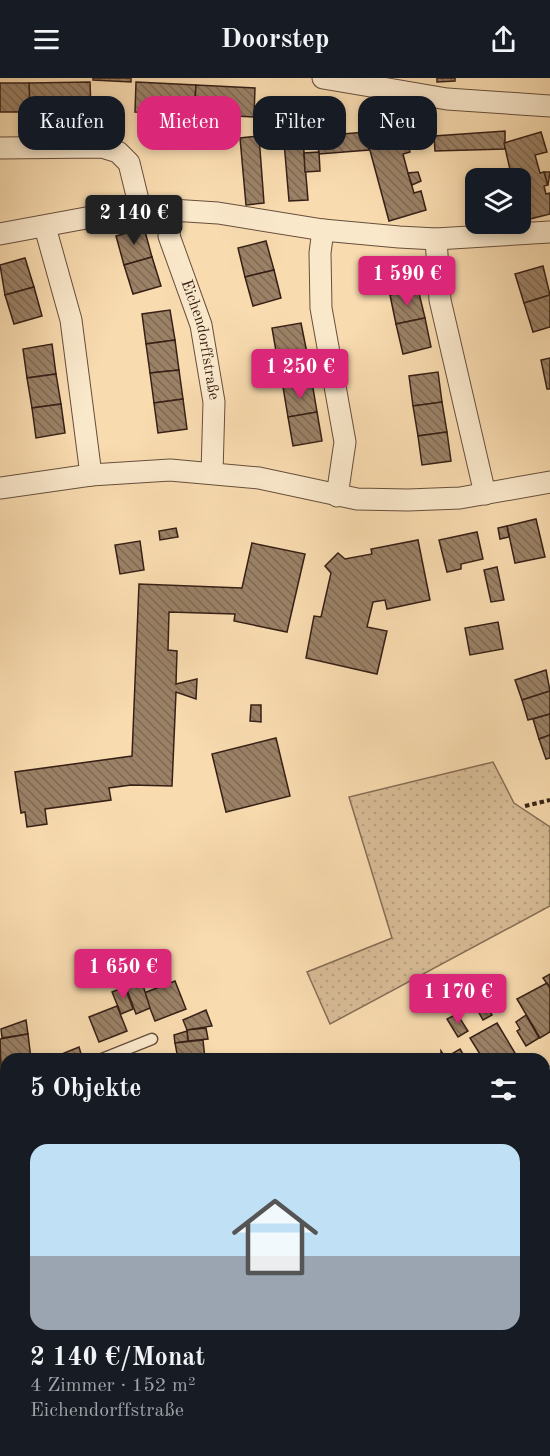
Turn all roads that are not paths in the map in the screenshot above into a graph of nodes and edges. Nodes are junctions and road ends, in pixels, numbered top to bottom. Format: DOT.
graph roads {
  1 [pos="323,78"];
  2 [pos="550,106"];
  3 [pos="0,148"];
  4 [pos="140,208"];
  5 [pos="171,210"];
  6 [pos="45,227"];
  7 [pos="323,230"];
  8 [pos="549,233"];
  9 [pos="0,234"];
  10 [pos="436,239"];
  11 [pos="212,472"];
  12 [pos="91,476"];
  13 [pos="550,482"];
  14 [pos="0,488"];
  15 [pos="485,494"];
  16 [pos="337,496"];
  17 [pos="152,1039"];
  18 [pos="117,1053"];
  1 -- 2 [label="street"];
  3 -- 4 [label="street"];
  4 -- 5 [label="street"];
  4 -- 6 [label="street"];
  5 -- 7 [label="street"];
  5 -- 11 [label="street, Eichendorffstraße"];
  6 -- 9 [label="street"];
  6 -- 12 [label="street"];
  7 -- 10 [label="street"];
  7 -- 16 [label="street"];
  8 -- 10 [label="street"];
  10 -- 15 [label="street"];
  11 -- 12 [label="street"];
  11 -- 16 [label="street"];
  12 -- 14 [label="street"];
  13 -- 15 [label="street"];
  15 -- 16 [label="street"];
  17 -- 18 [label="lane"];
}
